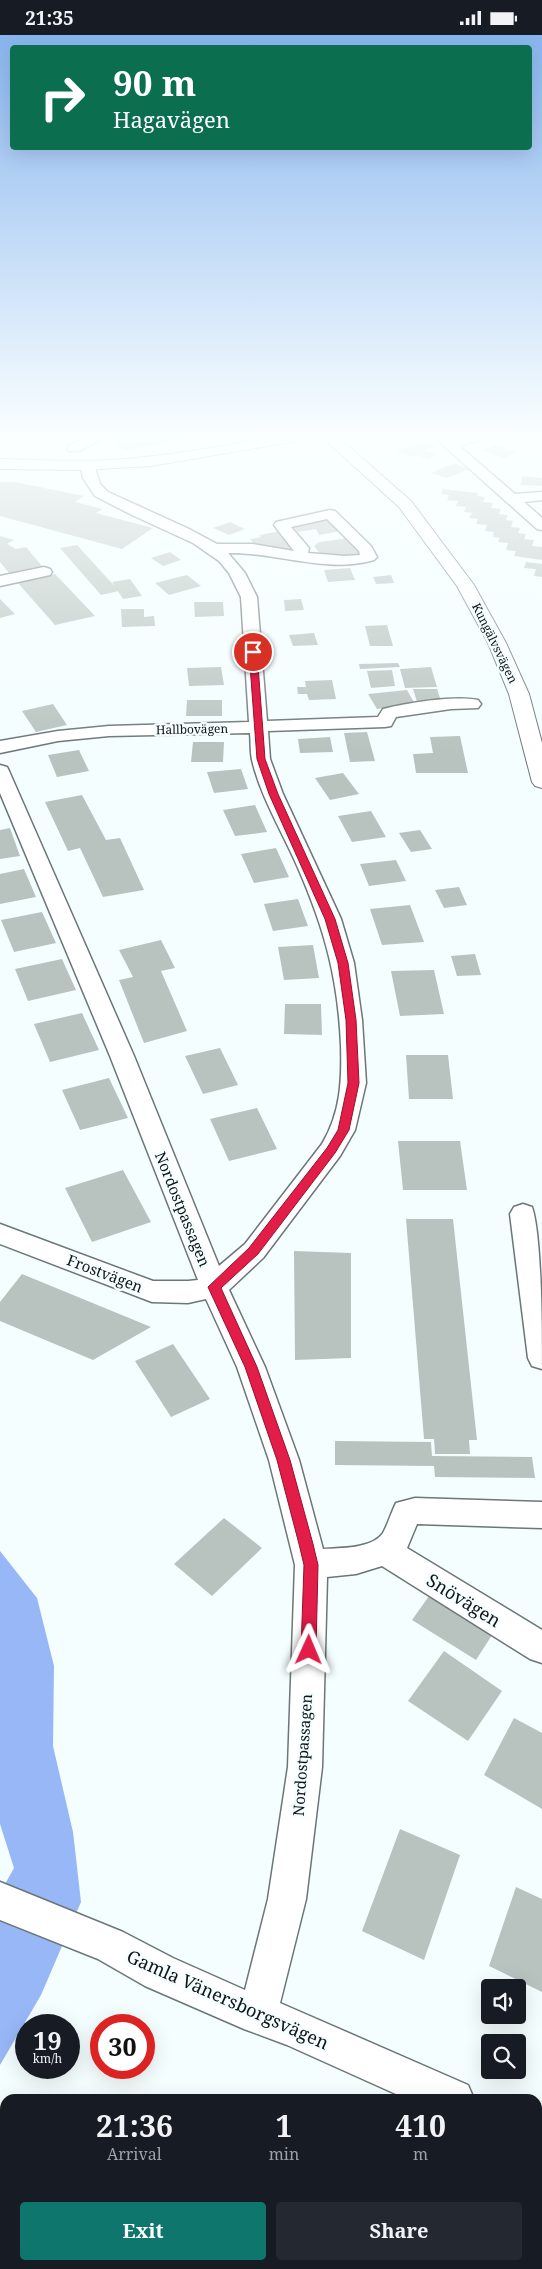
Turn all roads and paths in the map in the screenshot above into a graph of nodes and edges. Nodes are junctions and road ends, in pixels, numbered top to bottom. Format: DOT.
graph roads {
  1 [pos="200,541"];
  2 [pos="295,541"];
  3 [pos="358,541"];
  4 [pos="433,541"];
  5 [pos="214,549"];
  6 [pos="299,555"];
  7 [pos="44,572"];
  8 [pos="0,581"];
  9 [pos="472,704"];
  10 [pos="258,726"];
  11 [pos="0,747"];
  12 [pos="0,771"];
  13 [pos="542,782"];
  14 [pos="523,1214"];
  15 [pos="0,1234"];
  16 [pos="214,1287"];
  17 [pos="542,1359"];
  18 [pos="542,1515"];
  19 [pos="386,1552"];
  20 [pos="311,1565"];
  21 [pos="542,1648"];
  22 [pos="0,1901"];
  23 [pos="258,2015"];
  24 [pos="443,2094"];
  1 -- 5 [label="street"];
  2 -- 6 [label="street"];
  3 -- 6 [label="street"];
  4 -- 13 [label="main road, Kungälvsvägen"];
  5 -- 6 [label="street"];
  5 -- 10 [label="street"];
  7 -- 8 [label="street"];
  9 -- 10 [label="street, Hallbovägen"];
  10 -- 11 [label="street, Hallbovägen"];
  10 -- 16 [label="street"];
  12 -- 16 [label="street, Nordostpassagen"];
  14 -- 17 [label="street"];
  15 -- 16 [label="street, Frostvägen"];
  16 -- 20 [label="street, Nordostpassagen"];
  18 -- 19 [label="street"];
  19 -- 20 [label="street"];
  19 -- 21 [label="street, Snövägen"];
  20 -- 23 [label="street, Nordostpassagen"];
  22 -- 23 [label="street, Gamla Vänersborgsvägen"];
  23 -- 24 [label="street, Gamla Vänersborgsvägen"];
}
